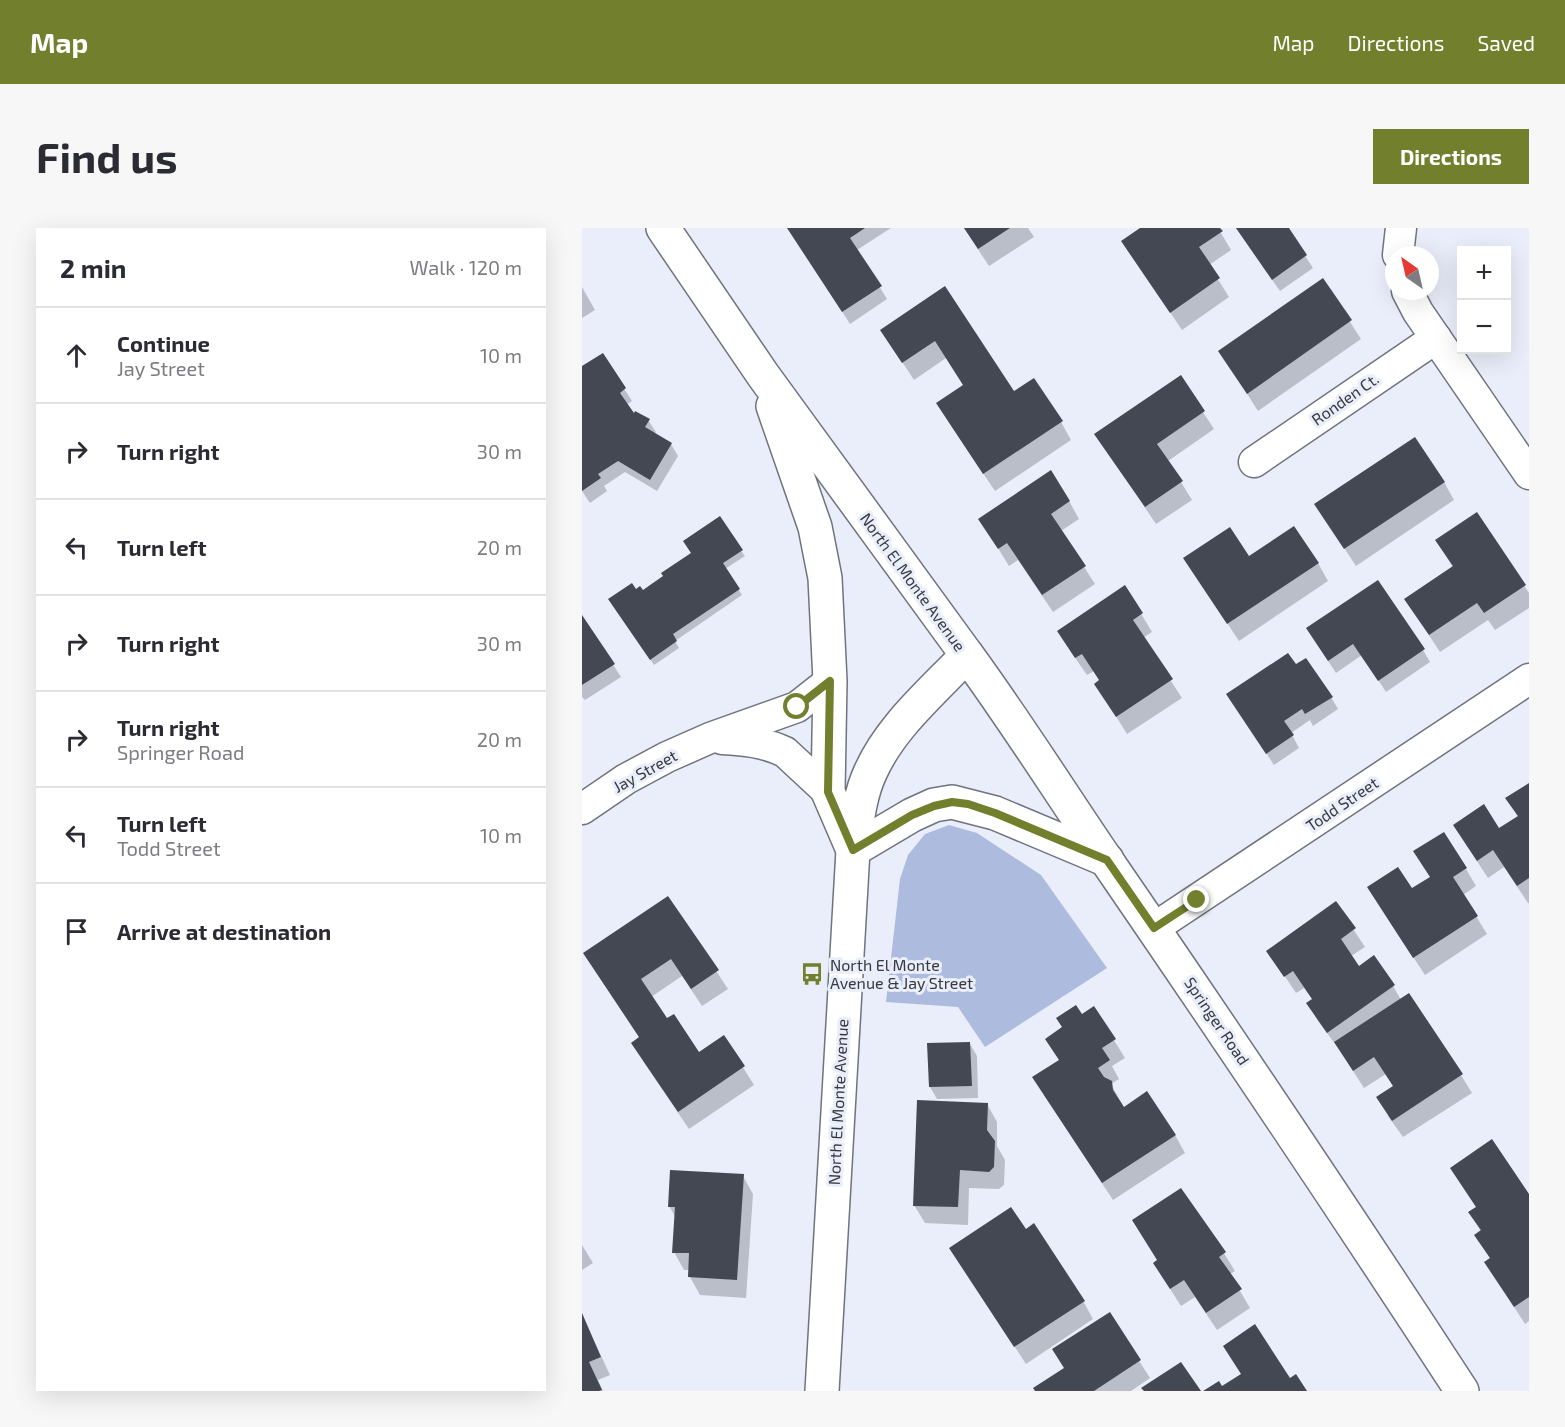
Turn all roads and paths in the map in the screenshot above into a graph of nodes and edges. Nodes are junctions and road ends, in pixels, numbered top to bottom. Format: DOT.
graph roads {
  1 [pos="1401,228"];
  2 [pos="666,229"];
  3 [pos="1399,246"];
  4 [pos="1412,300"];
  5 [pos="1436,338"];
  6 [pos="763,375"];
  7 [pos="1254,462"];
  8 [pos="1529,474"];
  9 [pos="967,655"];
  10 [pos="1529,679"];
  11 [pos="830,681"];
  12 [pos="710,738"];
  13 [pos="828,792"];
  14 [pos="582,809"];
  15 [pos="853,850"];
  16 [pos="1107,860"];
  17 [pos="1154,928"];
  18 [pos="822,1391"];
  19 [pos="1462,1391"];
  1 -- 3 [label="street"];
  2 -- 6 [label="main road, North El Monte Avenue"];
  4 -- 5 [label="street"];
  5 -- 7 [label="street, Ronden Ct."];
  5 -- 8 [label="street"];
  6 -- 9 [label="main road, North El Monte Avenue"];
  6 -- 11 [label="main road"];
  9 -- 15 [label="main road, North El Monte Avenue"];
  9 -- 16 [label="main road, Springer Road"];
  10 -- 17 [label="street, Todd Street"];
  11 -- 12 [label="street, Jay Street"];
  11 -- 13 [label="main road"];
  12 -- 13 [label="street, Jay Street"];
  12 -- 14 [label="street, Jay Street"];
  13 -- 15 [label="main road"];
  15 -- 16 [label="main road"];
  15 -- 18 [label="main road, North El Monte Avenue"];
  16 -- 17 [label="main road, Springer Road"];
  17 -- 19 [label="main road, Springer Road"];
}
